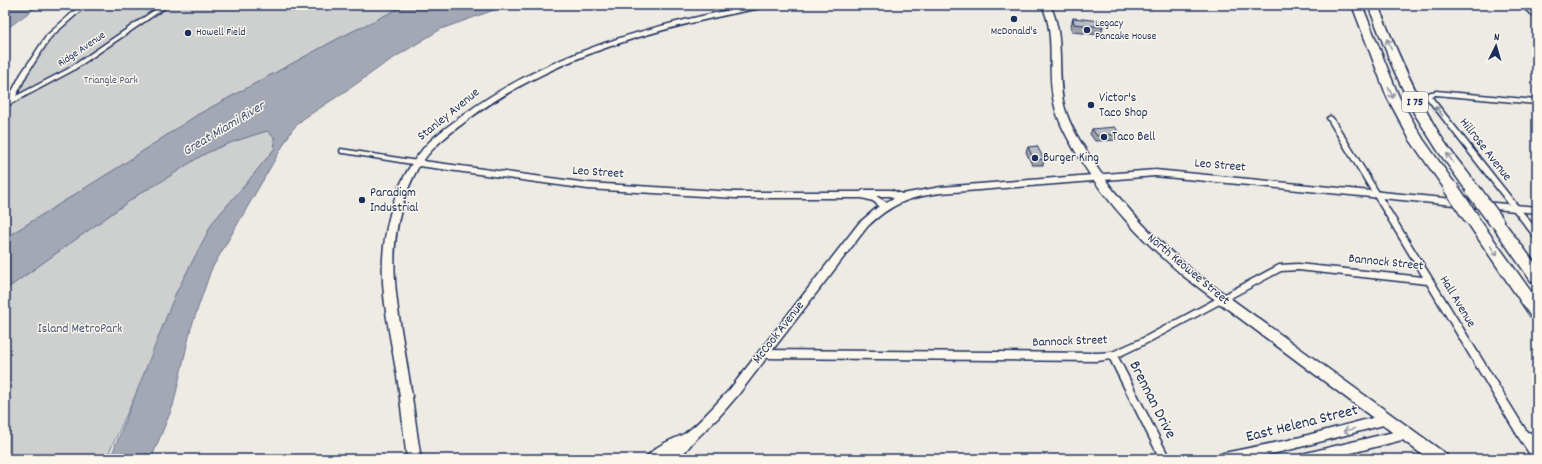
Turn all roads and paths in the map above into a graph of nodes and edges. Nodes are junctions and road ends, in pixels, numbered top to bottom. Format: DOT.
graph roads {
  1 [pos="84,5"];
  2 [pos="166,5"];
  3 [pos="766,5"];
  4 [pos="1046,5"];
  5 [pos="1357,5"];
  6 [pos="1373,5"];
  7 [pos="1383,5"];
  8 [pos="1523,5"];
  9 [pos="1537,18"];
  10 [pos="1381,26"];
  11 [pos="1534,102"];
  12 [pos="8,104"];
  13 [pos="1537,108"];
  14 [pos="1330,118"];
  15 [pos="344,152"];
  16 [pos="418,163"];
  17 [pos="1097,177"];
  18 [pos="852,194"];
  19 [pos="1376,195"];
  20 [pos="900,198"];
  21 [pos="885,206"];
  22 [pos="1516,208"];
  23 [pos="1537,210"];
  24 [pos="1537,235"];
  25 [pos="1537,277"];
  26 [pos="1429,281"];
  27 [pos="1222,299"];
  28 [pos="1537,313"];
  29 [pos="763,354"];
  30 [pos="1113,354"];
  31 [pos="1387,419"];
  32 [pos="1406,434"];
  33 [pos="1523,434"];
  34 [pos="688,438"];
  35 [pos="1537,438"];
  36 [pos="1537,457"];
  37 [pos="414,459"];
  38 [pos="653,459"];
  39 [pos="670,459"];
  40 [pos="1165,459"];
  41 [pos="1224,459"];
  42 [pos="1306,459"];
  43 [pos="1440,459"];
  1 -- 12 [label="street"];
  2 -- 12 [label="street, Ridge Avenue"];
  3 -- 16 [label="street, Stanley Avenue"];
  4 -- 17 [label="main road, North Keowee Street"];
  5 -- 28 [label="highway, I 75, one-way, bridge"];
  6 -- 10 [label="highway, I 75"];
  7 -- 10 [label="highway"];
  8 -- 9 [label="street"];
  25 -- 10 [label="highway, I 75, one-way, bridge"];
  11 -- 13 [label="street"];
  22 -- 11 [label="street, Hillrose Avenue, one-way"];
  14 -- 19 [label="street, Hall Avenue"];
  15 -- 16 [label="street, Leo Street"];
  16 -- 18 [label="street, Leo Street"];
  16 -- 37 [label="street, Stanley Avenue"];
  17 -- 19 [label="street, Leo Street"];
  17 -- 20 [label="street, Leo Street"];
  17 -- 27 [label="main road, North Keowee Street"];
  18 -- 20 [label="street, Leo Street"];
  18 -- 21 [label="street, Leo Street"];
  19 -- 22 [label="street, Leo Street"];
  19 -- 26 [label="street, Hall Avenue"];
  20 -- 21 [label="street, Leo Street"];
  21 -- 29 [label="street, McCook Avenue"];
  22 -- 23 [label="street, Leo Street"];
  22 -- 24 [label="street, Hillrose Avenue"];
  26 -- 27 [label="street, Bannock Street"];
  26 -- 33 [label="street, Hall Avenue"];
  27 -- 30 [label="street, Bannock Street"];
  27 -- 31 [label="main road, North Keowee Street"];
  29 -- 30 [label="street, Bannock Street"];
  29 -- 34 [label="street, McCook Avenue"];
  30 -- 40 [label="street, Brennan Drive"];
  31 -- 32 [label="main road, North Keowee Street"];
  31 -- 41 [label="street, East Helena Street, one-way"];
  32 -- 42 [label="street"];
  32 -- 43 [label="main road, North Keowee Street"];
  33 -- 35 [label="street"];
  33 -- 36 [label="street, Hall Avenue"];
  34 -- 38 [label="street"];
  34 -- 39 [label="street, McCook Avenue"];
}
